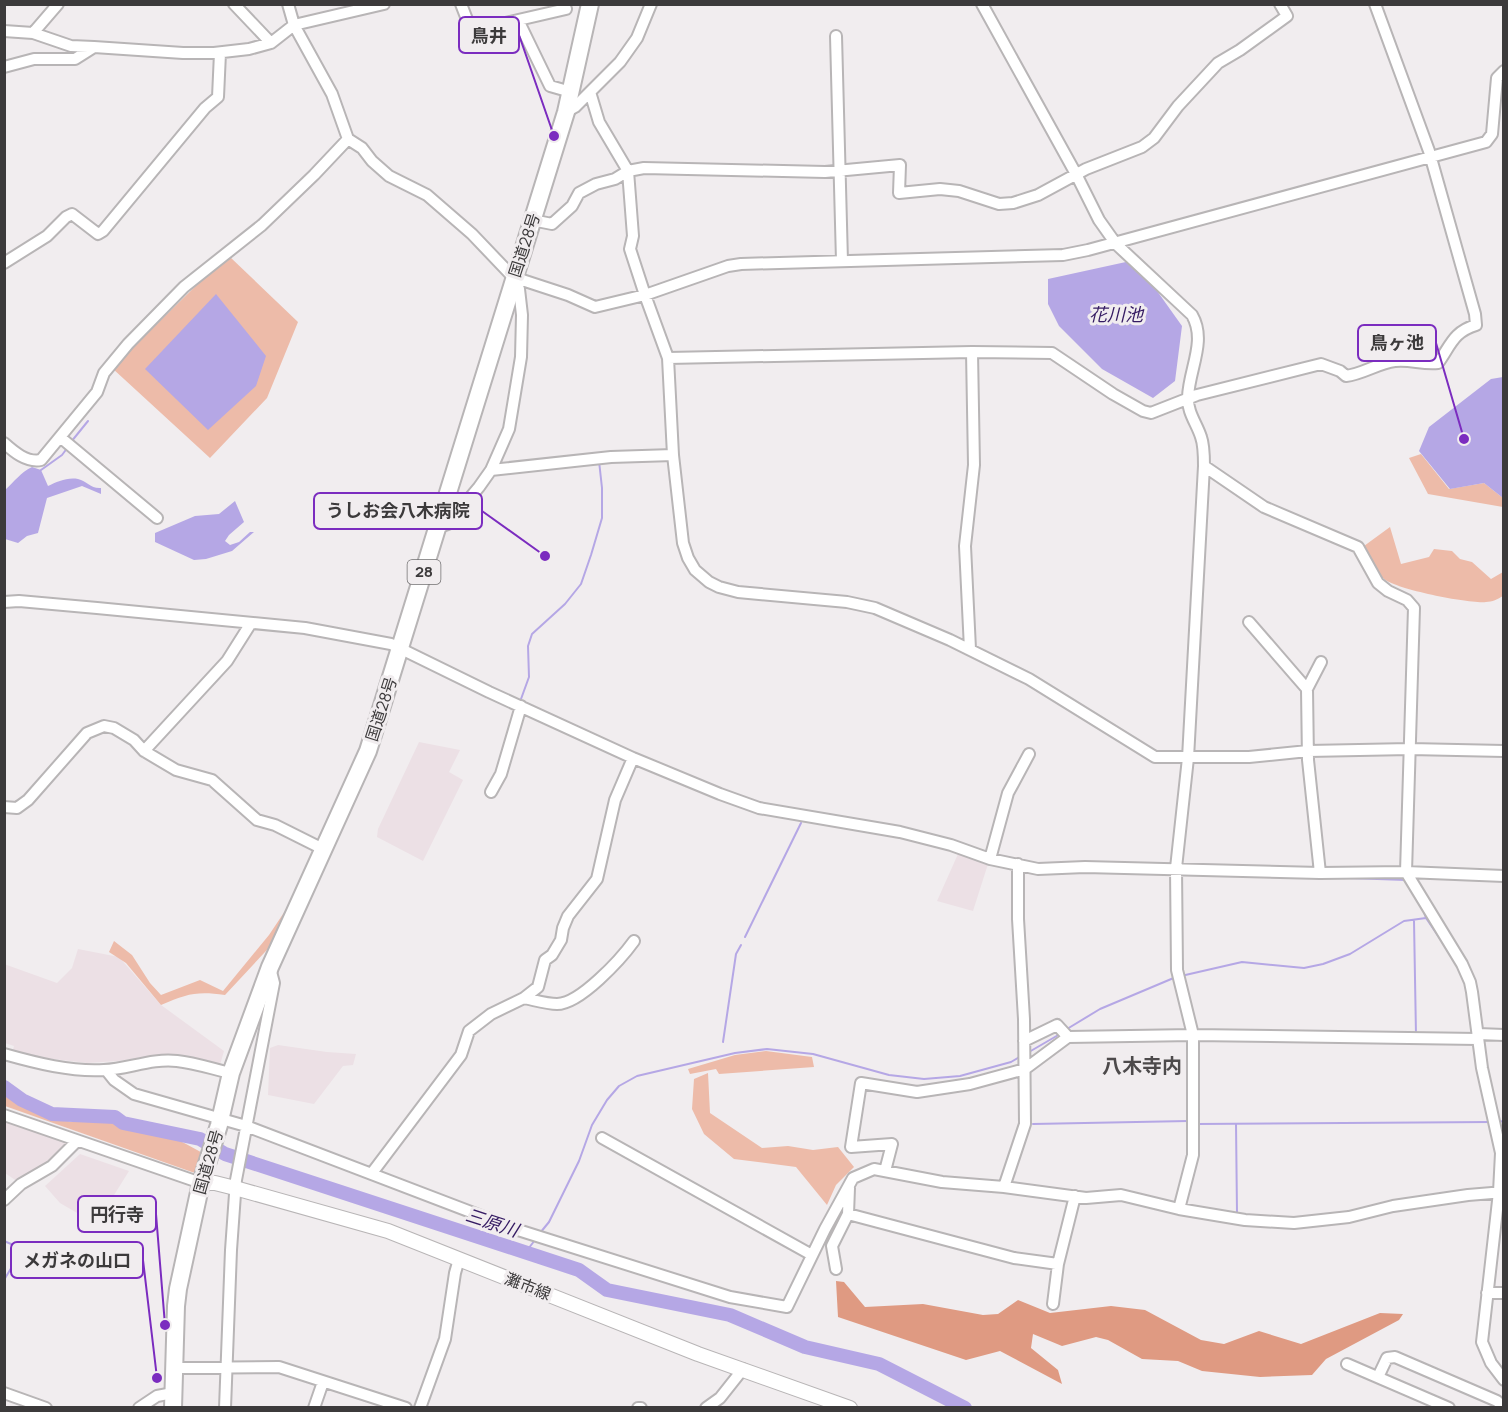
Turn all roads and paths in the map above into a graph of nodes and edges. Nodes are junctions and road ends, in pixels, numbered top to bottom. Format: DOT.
graph roads {
  1 [pos="58,4"];
  2 [pos="234,4"];
  3 [pos="288,4"];
  4 [pos="384,4"];
  5 [pos="461,4"];
  6 [pos="564,4"];
  7 [pos="590,4"];
  8 [pos="651,4"];
  9 [pos="982,4"];
  10 [pos="1280,4"];
  11 [pos="1375,4"];
  12 [pos="368,7"];
  13 [pos="518,20"];
  14 [pos="294,25"];
  15 [pos="4,31"];
  16 [pos="33,33"];
  17 [pos="836,36"];
  18 [pos="271,43"];
  19 [pos="94,47"];
  20 [pos="220,53"];
  21 [pos="4,67"];
  22 [pos="1503,71"];
  23 [pos="571,92"];
  24 [pos="590,92"];
  25 [pos="566,112"];
  26 [pos="348,139"];
  27 [pos="1431,158"];
  28 [pos="628,171"];
  29 [pos="839,171"];
  30 [pos="1076,174"];
  31 [pos="532,220"];
  32 [pos="1116,244"];
  33 [pos="842,261"];
  34 [pos="4,263"];
  35 [pos="513,277"];
  36 [pos="645,295"];
  37 [pos="972,352"];
  38 [pos="668,358"];
  39 [pos="1188,398"];
  40 [pos="60,437"];
  41 [pos="4,443"];
  42 [pos="673,455"];
  43 [pos="1204,466"];
  44 [pos="491,470"];
  45 [pos="157,518"];
  46 [pos="437,528"];
  47 [pos="4,602"];
  48 [pos="1250,622"];
  49 [pos="251,623"];
  50 [pos="970,649"];
  51 [pos="400,650"];
  52 [pos="1321,662"];
  53 [pos="1307,689"];
  54 [pos="521,706"];
  55 [pos="1410,749"];
  56 [pos="144,751"];
  57 [pos="1308,751"];
  58 [pos="1503,751"];
  59 [pos="1029,754"];
  60 [pos="633,758"];
  61 [pos="1188,758"];
  62 [pos="491,792"];
  63 [pos="4,807"];
  64 [pos="323,849"];
  65 [pos="990,859"];
  66 [pos="1018,864"];
  67 [pos="1176,868"];
  68 [pos="1406,872"];
  69 [pos="1320,873"];
  70 [pos="1503,876"];
  71 [pos="634,941"];
  72 [pos="270,967"];
  73 [pos="524,998"];
  74 [pos="1193,1035"];
  75 [pos="1503,1035"];
  76 [pos="1068,1037"];
  77 [pos="1478,1037"];
  78 [pos="1024,1042"];
  79 [pos="4,1054"];
  80 [pos="1024,1066"];
  81 [pos="106,1070"];
  82 [pos="231,1073"];
  83 [pos="4,1115"];
  84 [pos="219,1122"];
  85 [pos="246,1129"];
  86 [pos="602,1138"];
  87 [pos="78,1142"];
  88 [pos="885,1171"];
  89 [pos="372,1173"];
  90 [pos="201,1183"];
  91 [pos="235,1184"];
  92 [pos="849,1185"];
  93 [pos="1004,1187"];
  94 [pos="1501,1192"];
  95 [pos="1075,1196"];
  96 [pos="4,1200"];
  97 [pos="1179,1209"];
  98 [pos="848,1214"];
  99 [pos="812,1255"];
  100 [pos="459,1258"];
  101 [pos="1058,1264"];
  102 [pos="836,1269"];
  103 [pos="1487,1293"];
  104 [pos="1503,1293"];
  105 [pos="1053,1304"];
  106 [pos="1347,1364"];
  107 [pos="226,1366"];
  108 [pos="174,1368"];
  109 [pos="742,1369"];
  110 [pos="1378,1377"];
  111 [pos="1503,1380"];
  112 [pos="323,1382"];
  113 [pos="4,1393"];
  114 [pos="173,1400"];
  115 [pos="46,1407"];
  116 [pos="140,1407"];
  117 [pos="225,1407"];
  118 [pos="314,1407"];
  119 [pos="406,1407"];
  120 [pos="420,1407"];
  121 [pos="706,1407"];
  122 [pos="850,1407"];
  123 [pos="1449,1407"];
  124 [pos="1500,1407"];
  1 -- 16 [label="street"];
  2 -- 18 [label="street"];
  3 -- 14 [label="street"];
  4 -- 12 [label="street"];
  5 -- 13 [label="street"];
  6 -- 13 [label="street"];
  7 -- 23 [label="highway, 国道28号 / 28"];
  8 -- 24 [label="street"];
  9 -- 30 [label="street"];
  10 -- 30 [label="street"];
  11 -- 27 [label="street"];
  12 -- 14 [label="street"];
  13 -- 23 [label="street"];
  14 -- 18 [label="street"];
  14 -- 26 [label="street"];
  15 -- 16 [label="street"];
  16 -- 19 [label="street"];
  17 -- 29 [label="street"];
  18 -- 20 [label="street"];
  19 -- 20 [label="street"];
  19 -- 21 [label="street"];
  20 -- 34 [label="street"];
  22 -- 27 [label="street"];
  23 -- 25 [label="highway, 国道28号 / 28"];
  24 -- 25 [label="street"];
  24 -- 28 [label="street"];
  25 -- 31 [label="highway, 国道28号 / 28"];
  26 -- 35 [label="street"];
  26 -- 40 [label="street"];
  27 -- 32 [label="street"];
  27 -- 39 [label="street"];
  28 -- 29 [label="street"];
  28 -- 31 [label="street"];
  28 -- 36 [label="street"];
  29 -- 30 [label="street"];
  29 -- 33 [label="street"];
  30 -- 32 [label="street"];
  31 -- 35 [label="highway, 国道28号 / 28"];
  32 -- 33 [label="street"];
  32 -- 39 [label="street"];
  33 -- 36 [label="street"];
  35 -- 36 [label="street"];
  35 -- 44 [label="street"];
  35 -- 46 [label="highway, 国道28号 / 28"];
  36 -- 38 [label="street"];
  37 -- 38 [label="street"];
  37 -- 39 [label="street"];
  37 -- 50 [label="street"];
  38 -- 42 [label="street"];
  39 -- 43 [label="street"];
  40 -- 41 [label="street"];
  40 -- 45 [label="street"];
  42 -- 44 [label="street"];
  42 -- 50 [label="street"];
  43 -- 55 [label="street"];
  43 -- 61 [label="street"];
  44 -- 46 [label="street"];
  46 -- 51 [label="highway, 国道28号 / 28"];
  47 -- 49 [label="street"];
  48 -- 53 [label="street"];
  49 -- 51 [label="street"];
  49 -- 56 [label="street"];
  50 -- 61 [label="street"];
  51 -- 54 [label="street"];
  51 -- 64 [label="highway, 国道28号 / 28"];
  52 -- 53 [label="street"];
  53 -- 57 [label="street"];
  54 -- 60 [label="street"];
  54 -- 62 [label="street"];
  55 -- 57 [label="street"];
  55 -- 58 [label="street"];
  55 -- 68 [label="street"];
  56 -- 63 [label="street"];
  56 -- 64 [label="street"];
  57 -- 61 [label="street"];
  57 -- 69 [label="street"];
  59 -- 65 [label="street"];
  60 -- 65 [label="street"];
  60 -- 73 [label="street"];
  61 -- 67 [label="street"];
  64 -- 72 [label="highway, 国道28号 / 28"];
  65 -- 66 [label="street"];
  66 -- 67 [label="street"];
  66 -- 78 [label="street"];
  67 -- 69 [label="street"];
  67 -- 74 [label="street"];
  68 -- 69 [label="street"];
  68 -- 70 [label="street"];
  68 -- 77 [label="street"];
  71 -- 73 [label="street"];
  72 -- 82 [label="highway, 国道28号 / 28"];
  72 -- 85 [label="street"];
  73 -- 89 [label="street"];
  74 -- 76 [label="street"];
  74 -- 77 [label="street"];
  74 -- 97 [label="street"];
  75 -- 77 [label="street"];
  76 -- 78 [label="street"];
  76 -- 80 [label="street"];
  77 -- 94 [label="street"];
  78 -- 80 [label="street"];
  79 -- 81 [label="street"];
  80 -- 88 [label="street"];
  80 -- 93 [label="street"];
  81 -- 82 [label="street"];
  81 -- 84 [label="street"];
  82 -- 84 [label="highway, 国道28号 / 28"];
  83 -- 87 [label="street"];
  84 -- 85 [label="street"];
  84 -- 90 [label="highway, 国道28号 / 28"];
  85 -- 89 [label="street"];
  85 -- 91 [label="street"];
  86 -- 99 [label="street"];
  87 -- 90 [label="street"];
  87 -- 96 [label="street"];
  88 -- 92 [label="street"];
  88 -- 93 [label="street"];
  89 -- 99 [label="street"];
  90 -- 91 [label="main road, 灘市線"];
  90 -- 108 [label="highway, 国道28号 / 28"];
  91 -- 100 [label="main road, 灘市線"];
  91 -- 107 [label="street"];
  92 -- 98 [label="street"];
  92 -- 99 [label="street"];
  93 -- 95 [label="street"];
  94 -- 97 [label="street"];
  94 -- 103 [label="street"];
  95 -- 97 [label="street"];
  95 -- 101 [label="street"];
  98 -- 101 [label="street"];
  98 -- 102 [label="street"];
  100 -- 109 [label="main road, 灘市線"];
  100 -- 120 [label="street"];
  101 -- 105 [label="street"];
  103 -- 104 [label="street"];
  103 -- 111 [label="street"];
  106 -- 110 [label="street"];
  107 -- 108 [label="street"];
  107 -- 112 [label="street"];
  107 -- 117 [label="street"];
  108 -- 114 [label="highway, 国道28号 / 28"];
  109 -- 121 [label="street"];
  109 -- 122 [label="main road, 灘市線"];
  110 -- 123 [label="street"];
  110 -- 124 [label="street"];
  112 -- 118 [label="street"];
  112 -- 119 [label="street"];
  113 -- 115 [label="street"];
  114 -- 116 [label="street"];
}
